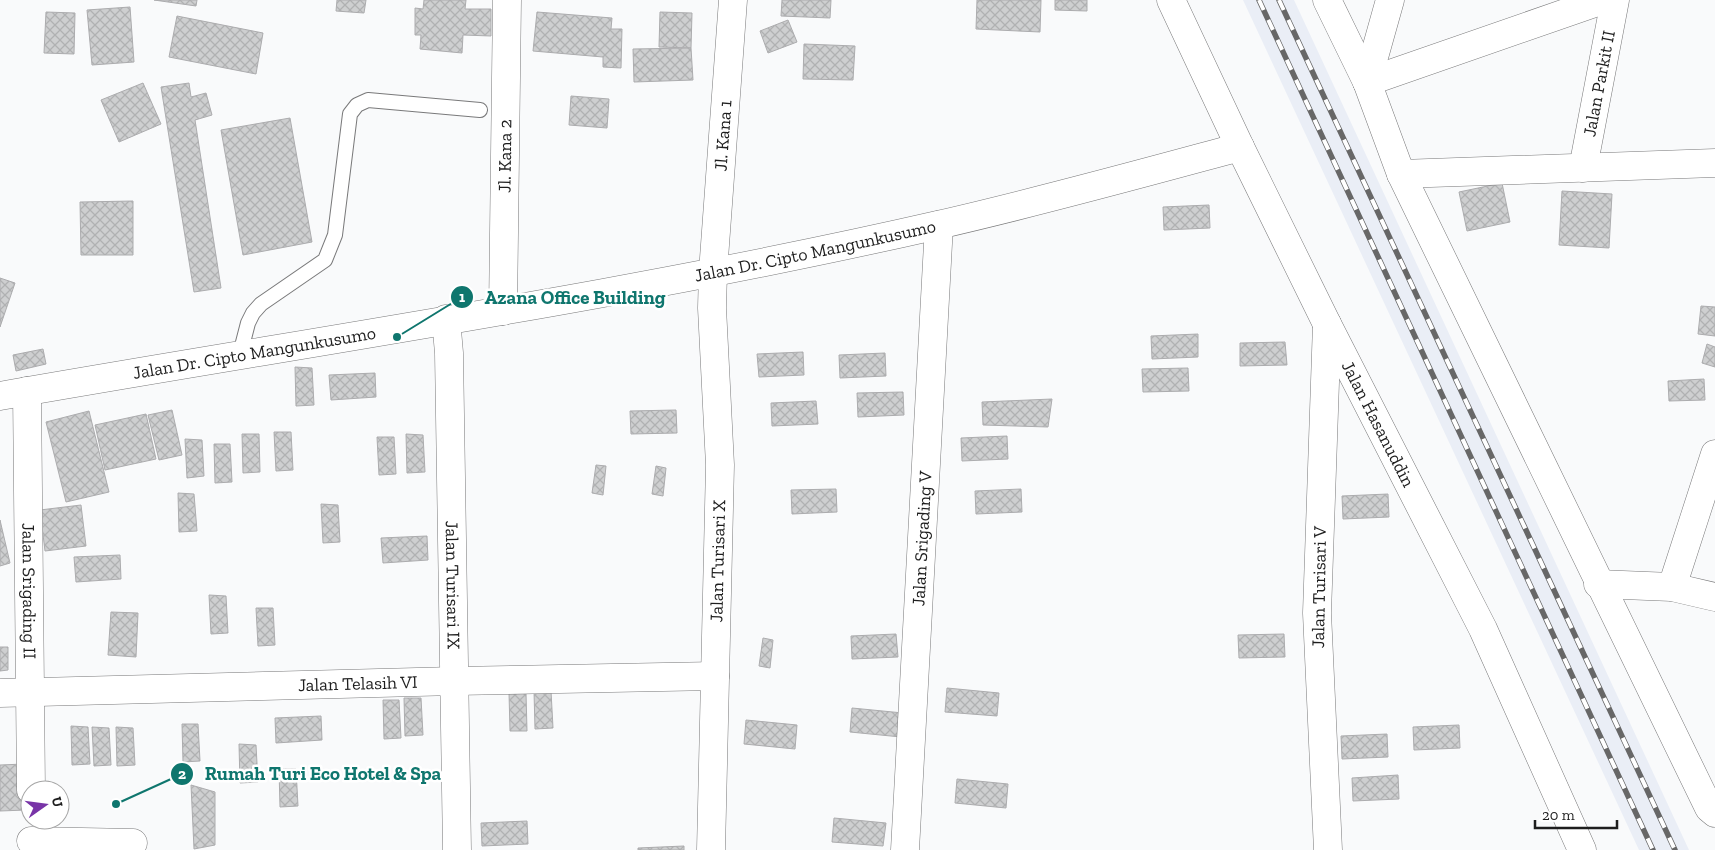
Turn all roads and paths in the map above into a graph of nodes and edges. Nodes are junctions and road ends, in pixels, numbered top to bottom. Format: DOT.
graph roads {
  1 [pos="507,0"];
  2 [pos="733,0"];
  3 [pos="1171,0"];
  4 [pos="1327,0"];
  5 [pos="1390,0"];
  6 [pos="1603,0"];
  7 [pos="1615,0"];
  8 [pos="1367,82"];
  9 [pos="480,110"];
  10 [pos="1240,147"];
  11 [pos="1715,163"];
  12 [pos="1583,168"];
  13 [pos="1401,174"];
  14 [pos="939,225"];
  15 [pos="713,272"];
  16 [pos="503,311"];
  17 [pos="446,319"];
  18 [pos="1327,324"];
  19 [pos="240,354"];
  20 [pos="27,391"];
  21 [pos="0,396"];
  22 [pos="1715,454"];
  23 [pos="1598,584"];
  24 [pos="1672,587"];
  25 [pos="1715,597"];
  26 [pos="715,676"];
  27 [pos="455,681"];
  28 [pos="31,692"];
  29 [pos="0,693"];
  30 [pos="31,780"];
  31 [pos="1715,813"];
  32 [pos="31,837"];
  33 [pos="133,843"];
  34 [pos="457,850"];
  35 [pos="711,850"];
  36 [pos="905,850"];
  37 [pos="1328,850"];
  38 [pos="1582,850"];
  1 -- 16 [label="street, Jl. Kana 2"];
  2 -- 15 [label="street, Jl. Kana 1"];
  3 -- 10 [label="street, Jalan Hasanuddin"];
  4 -- 8 [label="street"];
  5 -- 8 [label="street"];
  6 -- 8 [label="street"];
  7 -- 12 [label="street, Jalan Parkit II"];
  8 -- 13 [label="street"];
  9 -- 19 [label="lane"];
  10 -- 14 [label="street, Jalan Dr. Cipto Mangunkusumo"];
  10 -- 18 [label="street, Jalan Hasanuddin"];
  11 -- 12 [label="street"];
  12 -- 13 [label="street"];
  13 -- 23 [label="street"];
  14 -- 15 [label="street, Jalan Dr. Cipto Mangunkusumo"];
  14 -- 36 [label="street, Jalan Srigading V"];
  15 -- 16 [label="street, Jalan Dr. Cipto Mangunkusumo"];
  15 -- 26 [label="street, Jalan Turisari X"];
  16 -- 17 [label="street, Jalan Dr. Cipto Mangunkusumo"];
  17 -- 19 [label="street, Jalan Dr. Cipto Mangunkusumo"];
  17 -- 27 [label="street, Jalan Turisari IX"];
  18 -- 37 [label="street, Jalan Turisari V"];
  18 -- 38 [label="street, Jalan Hasanuddin"];
  19 -- 20 [label="street, Jalan Dr. Cipto Mangunkusumo"];
  20 -- 21 [label="street, Jalan Dr. Cipto Mangunkusumo"];
  20 -- 28 [label="street, Jalan Srigading II"];
  22 -- 24 [label="street"];
  23 -- 24 [label="street"];
  23 -- 31 [label="street"];
  24 -- 25 [label="street"];
  26 -- 27 [label="street, Jalan Telasih VI"];
  26 -- 35 [label="street, Jalan Turisari X"];
  27 -- 28 [label="street, Jalan Telasih VI"];
  27 -- 34 [label="street, Jalan Turisari IX"];
  28 -- 29 [label="street, Jalan Telasih VI"];
  28 -- 30 [label="street, Jalan Srigading II"];
  32 -- 33 [label="street"];
}
